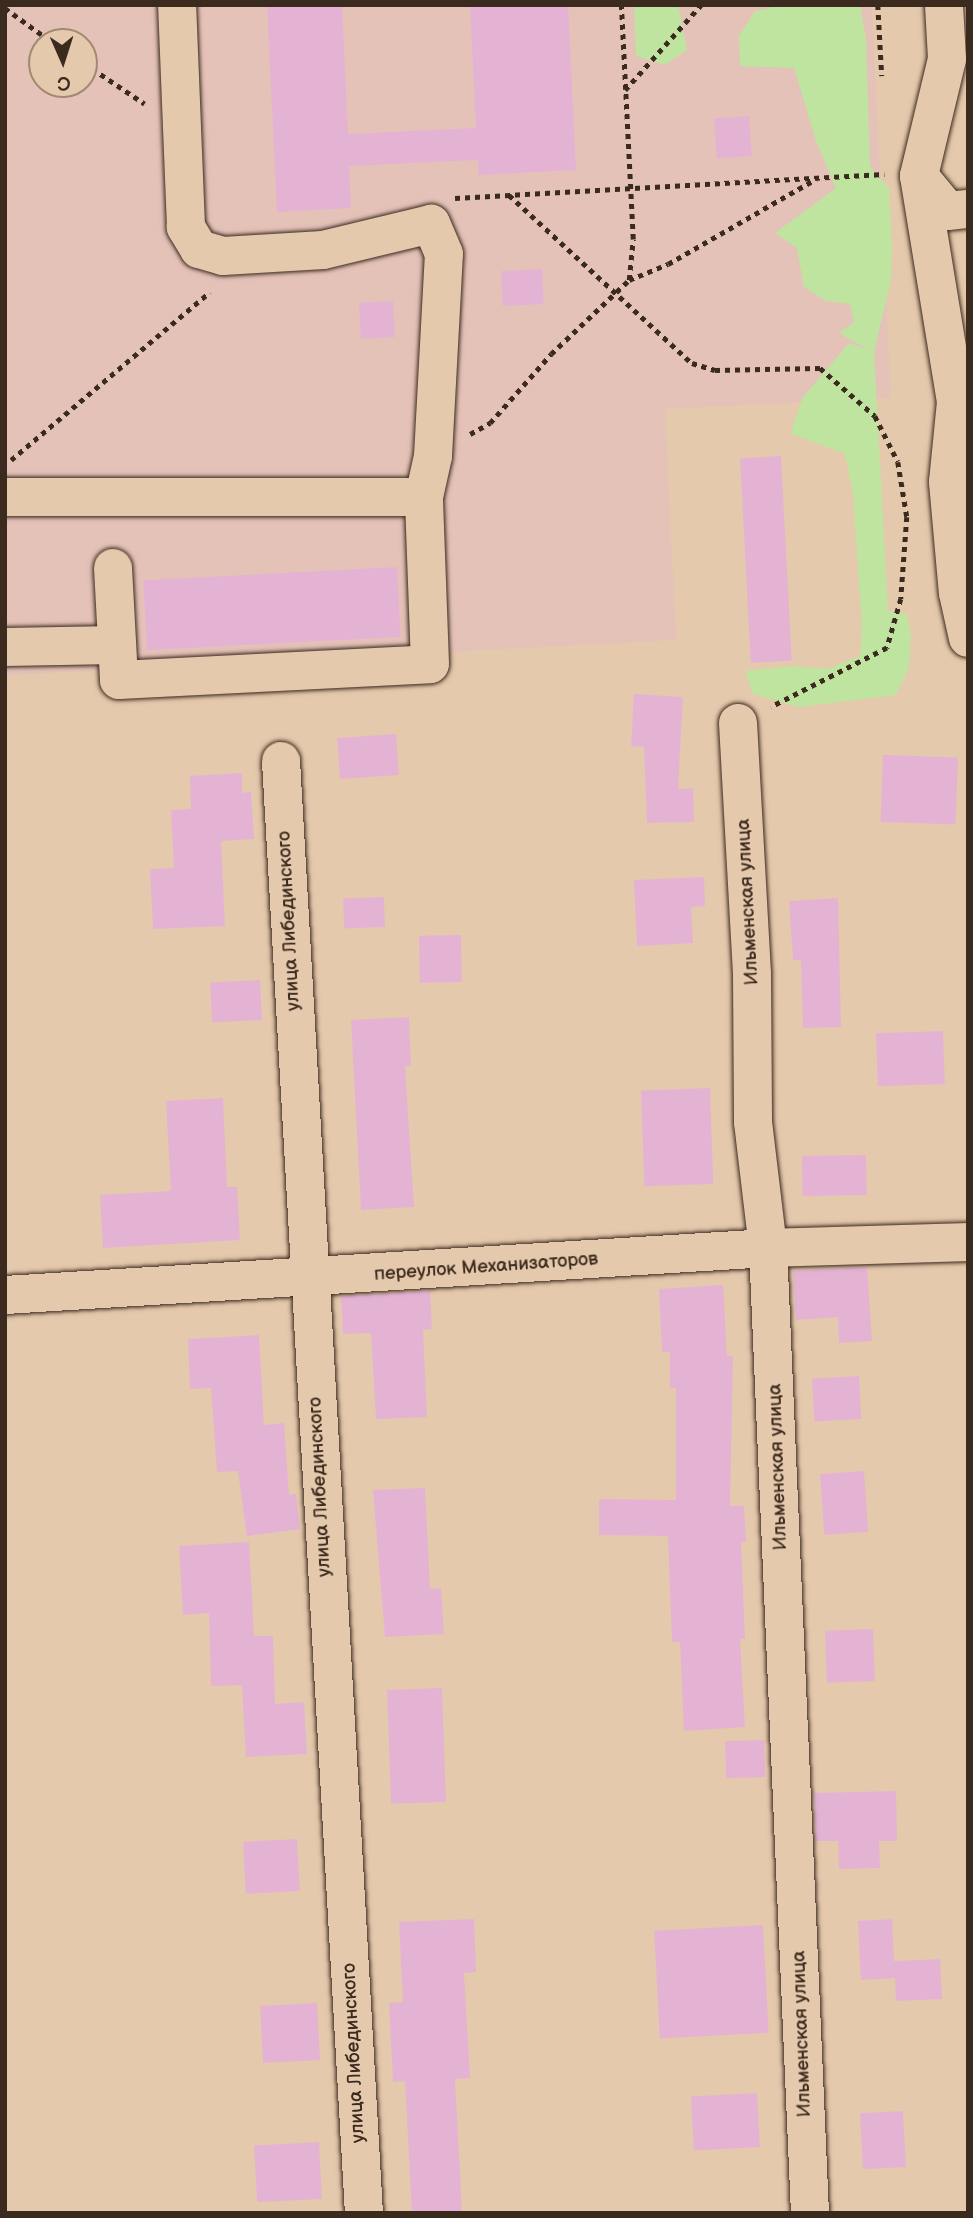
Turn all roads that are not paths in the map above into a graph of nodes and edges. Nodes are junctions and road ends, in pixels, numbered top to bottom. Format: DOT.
graph roads {
  1 [pos="177,5"];
  2 [pos="943,5"];
  3 [pos="919,176"];
  4 [pos="968,209"];
  5 [pos="5,497"];
  6 [pos="424,497"];
  7 [pos="113,568"];
  8 [pos="968,638"];
  9 [pos="116,645"];
  10 [pos="5,647"];
  11 [pos="738,723"];
  12 [pos="281,761"];
  13 [pos="968,1242"];
  14 [pos="768,1248"];
  15 [pos="308,1279"];
  16 [pos="5,1295"];
  17 [pos="364,2213"];
  18 [pos="810,2213"];
  1 -- 6 [label="street"];
  2 -- 3 [label="street"];
  3 -- 4 [label="street"];
  3 -- 8 [label="street"];
  5 -- 6 [label="street"];
  6 -- 9 [label="street"];
  7 -- 9 [label="street"];
  9 -- 10 [label="street"];
  11 -- 14 [label="street, Ильменская улица"];
  12 -- 15 [label="street, улица Либединского"];
  13 -- 14 [label="street, переулок Механизаторов"];
  14 -- 15 [label="street, переулок Механизаторов"];
  14 -- 18 [label="street, Ильменская улица"];
  15 -- 16 [label="street, переулок Механизаторов"];
  15 -- 17 [label="street, улица Либединского"];
}
